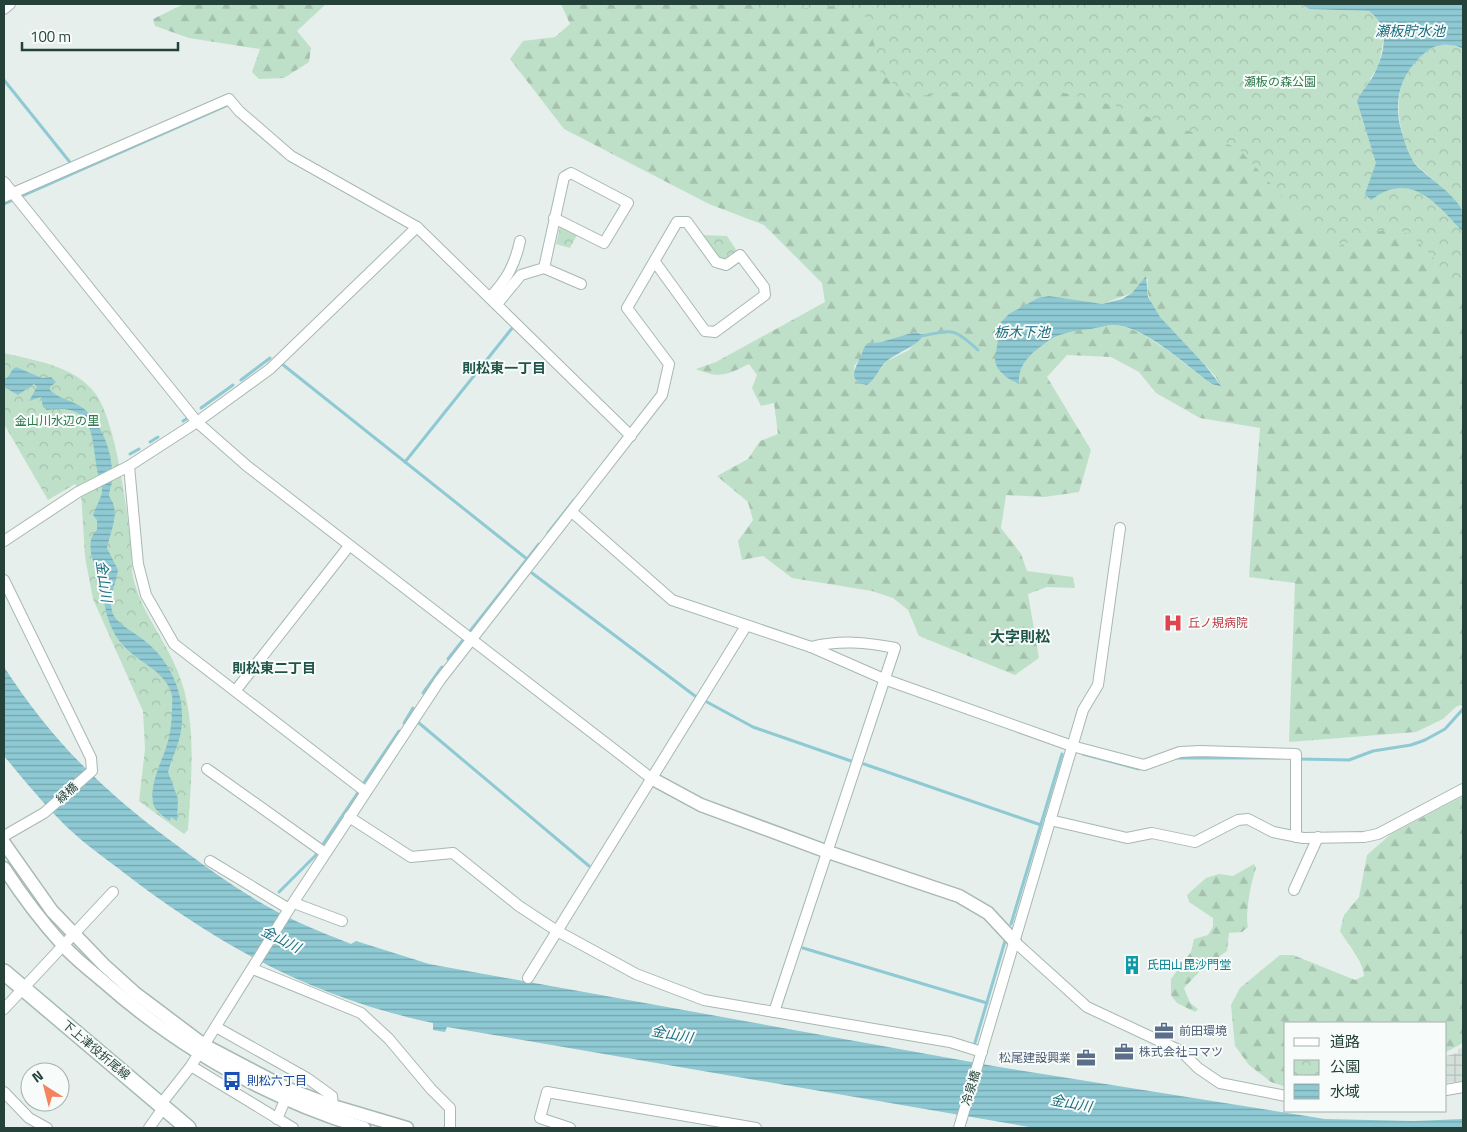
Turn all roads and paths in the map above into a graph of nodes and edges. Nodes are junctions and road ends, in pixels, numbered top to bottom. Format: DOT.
graph roads {
  1 [pos="10,4"];
  2 [pos="4,9"];
  3 [pos="4,182"];
  4 [pos="8,195"];
  5 [pos="554,218"];
  6 [pos="417,227"];
  7 [pos="520,241"];
  8 [pos="655,262"];
  9 [pos="544,268"];
  10 [pos="581,284"];
  11 [pos="494,300"];
  12 [pos="197,422"];
  13 [pos="631,436"];
  14 [pos="129,466"];
  15 [pos="572,512"];
  16 [pos="1120,528"];
  17 [pos="4,541"];
  18 [pos="349,546"];
  19 [pos="4,580"];
  20 [pos="746,626"];
  21 [pos="471,640"];
  22 [pos="811,647"];
  23 [pos="884,679"];
  24 [pos="236,690"];
  25 [pos="1072,746"];
  26 [pos="207,769"];
  27 [pos="651,778"];
  28 [pos="1463,789"];
  29 [pos="366,792"];
  30 [pos="349,817"];
  31 [pos="1050,820"];
  32 [pos="4,836"];
  33 [pos="1296,837"];
  34 [pos="1318,837"];
  35 [pos="4,843"];
  36 [pos="828,852"];
  37 [pos="325,853"];
  38 [pos="210,861"];
  39 [pos="4,868"];
  40 [pos="1294,890"];
  41 [pos="113,892"];
  42 [pos="290,908"];
  43 [pos="342,921"];
  44 [pos="557,931"];
  45 [pos="73,934"];
  46 [pos="1015,942"];
  47 [pos="62,945"];
  48 [pos="254,967"];
  49 [pos="4,972"];
  50 [pos="528,978"];
  51 [pos="23,988"];
  52 [pos="4,1009"];
  53 [pos="774,1012"];
  54 [pos="216,1027"];
  55 [pos="201,1050"];
  56 [pos="981,1055"];
  57 [pos="191,1066"];
  58 [pos="1463,1087"];
  59 [pos="1447,1090"];
  60 [pos="4,1092"];
  61 [pos="1284,1096"];
  62 [pos="285,1100"];
  63 [pos="163,1105"];
  64 [pos="333,1106"];
  65 [pos="277,1119"];
  66 [pos="960,1124"];
  67 [pos="47,1128"];
  68 [pos="149,1128"];
  69 [pos="188,1128"];
  70 [pos="293,1128"];
  71 [pos="364,1128"];
  72 [pos="407,1128"];
  73 [pos="450,1128"];
  74 [pos="570,1128"];
  75 [pos="756,1128"];
  1 -- 2 [label="street"];
  3 -- 4 [label="street"];
  4 -- 6 [label="street"];
  4 -- 12 [label="street"];
  5 -- 5 [label="street"];
  5 -- 9 [label="street"];
  6 -- 11 [label="street"];
  6 -- 12 [label="street"];
  7 -- 11 [label="street"];
  8 -- 8 [label="street"];
  8 -- 13 [label="street"];
  9 -- 10 [label="street"];
  9 -- 11 [label="street"];
  11 -- 13 [label="street"];
  12 -- 14 [label="street"];
  12 -- 18 [label="street"];
  13 -- 15 [label="street"];
  14 -- 17 [label="street"];
  14 -- 24 [label="street"];
  15 -- 20 [label="street"];
  15 -- 21 [label="street"];
  16 -- 25 [label="street, 冷泉橋"];
  18 -- 21 [label="street"];
  18 -- 24 [label="street"];
  19 -- 32 [label="street, 緑橋"];
  20 -- 22 [label="street"];
  20 -- 27 [label="street"];
  21 -- 27 [label="street"];
  21 -- 29 [label="street"];
  22 -- 23 [label="street"];
  22 -- 23 [label="street"];
  23 -- 25 [label="street"];
  23 -- 36 [label="street"];
  24 -- 29 [label="street"];
  25 -- 31 [label="street, 冷泉橋"];
  25 -- 33 [label="street"];
  26 -- 37 [label="street"];
  27 -- 36 [label="street"];
  27 -- 44 [label="street"];
  28 -- 34 [label="street"];
  29 -- 30 [label="street"];
  30 -- 37 [label="street"];
  30 -- 44 [label="street"];
  31 -- 33 [label="street"];
  31 -- 46 [label="street, 冷泉橋"];
  33 -- 34 [label="street"];
  34 -- 40 [label="street"];
  35 -- 45 [label="street"];
  36 -- 46 [label="street"];
  36 -- 53 [label="street"];
  37 -- 42 [label="street"];
  38 -- 42 [label="street"];
  39 -- 47 [label="street"];
  41 -- 45 [label="street"];
  42 -- 43 [label="street"];
  42 -- 48 [label="street"];
  44 -- 50 [label="street"];
  44 -- 53 [label="street"];
  45 -- 47 [label="street"];
  45 -- 55 [label="street"];
  46 -- 56 [label="street, 冷泉橋"];
  46 -- 61 [label="street"];
  47 -- 51 [label="street"];
  47 -- 55 [label="street"];
  48 -- 54 [label="street"];
  48 -- 73 [label="street"];
  49 -- 51 [label="main road, 下上津役折尾線"];
  51 -- 52 [label="street"];
  51 -- 63 [label="main road, 下上津役折尾線"];
  53 -- 56 [label="street"];
  54 -- 55 [label="street"];
  54 -- 64 [label="street"];
  55 -- 57 [label="street"];
  55 -- 62 [label="street"];
  55 -- 64 [label="street"];
  56 -- 66 [label="street, 冷泉橋"];
  57 -- 63 [label="street"];
  57 -- 65 [label="street"];
  58 -- 59 [label="street"];
  60 -- 67 [label="street"];
  62 -- 65 [label="street"];
  62 -- 71 [label="street"];
  63 -- 68 [label="street"];
  63 -- 69 [label="main road, 下上津役折尾線"];
  64 -- 72 [label="street"];
  65 -- 70 [label="street"];
  74 -- 75 [label="street"];
}
